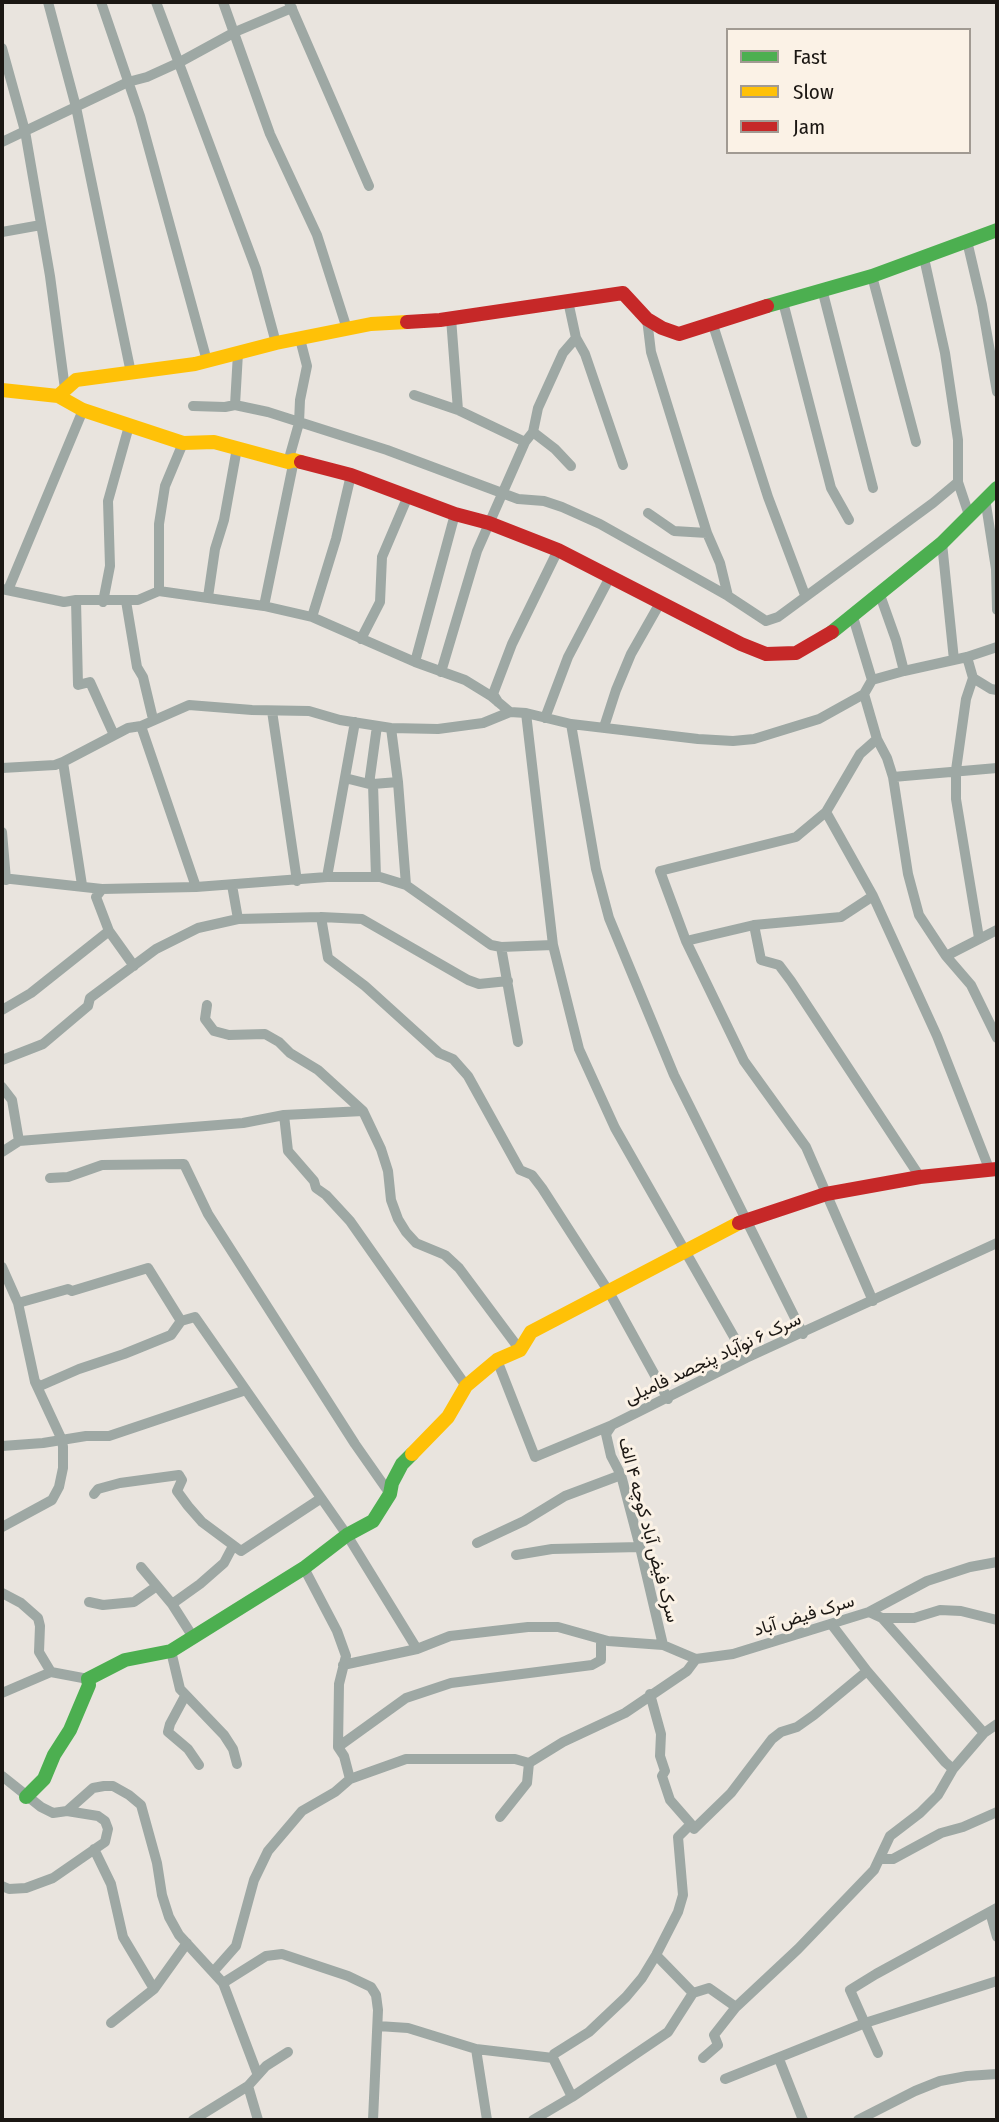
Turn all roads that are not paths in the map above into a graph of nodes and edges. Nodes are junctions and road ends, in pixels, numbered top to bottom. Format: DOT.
graph roads {
  1 [pos="48,2"];
  2 [pos="101,2"];
  3 [pos="156,2"];
  4 [pos="223,2"];
  5 [pos="290,5"];
  6 [pos="235,32"];
  7 [pos="2,48"];
  8 [pos="180,62"];
  9 [pos="128,82"];
  10 [pos="76,107"];
  11 [pos="24,131"];
  12 [pos="2,142"];
  13 [pos="369,186"];
  14 [pos="41,225"];
  15 [pos="997,230"];
  16 [pos="2,232"];
  17 [pos="967,241"];
  18 [pos="924,258"];
  19 [pos="872,276"];
  20 [pos="822,289"];
  21 [pos="568,301"];
  22 [pos="783,302"];
  23 [pos="451,318"];
  24 [pos="647,319"];
  25 [pos="713,325"];
  26 [pos="347,329"];
  27 [pos="576,338"];
  28 [pos="300,339"];
  29 [pos="276,343"];
  30 [pos="238,353"];
  31 [pos="207,361"];
  32 [pos="131,373"];
  33 [pos="2,390"];
  34 [pos="997,392"];
  35 [pos="62,393"];
  36 [pos="414,395"];
  37 [pos="235,405"];
  38 [pos="193,406"];
  39 [pos="83,410"];
  40 [pos="458,410"];
  41 [pos="299,423"];
  42 [pos="129,426"];
  43 [pos="533,432"];
  44 [pos="525,442"];
  45 [pos="916,442"];
  46 [pos="183,443"];
  47 [pos="237,448"];
  48 [pos="291,461"];
  49 [pos="623,465"];
  50 [pos="571,466"];
  51 [pos="351,475"];
  52 [pos="958,482"];
  53 [pos="873,488"];
  54 [pos="997,488"];
  55 [pos="503,492"];
  56 [pos="408,496"];
  57 [pos="985,498"];
  58 [pos="648,513"];
  59 [pos="455,514"];
  60 [pos="969,515"];
  61 [pos="849,520"];
  62 [pos="489,523"];
  63 [pos="707,533"];
  64 [pos="942,544"];
  65 [pos="558,550"];
  66 [pos="610,578"];
  67 [pos="5,590"];
  68 [pos="159,591"];
  69 [pos="805,595"];
  70 [pos="880,595"];
  71 [pos="728,596"];
  72 [pos="208,597"];
  73 [pos="76,600"];
  74 [pos="126,601"];
  75 [pos="103,602"];
  76 [pos="660,603"];
  77 [pos="264,606"];
  78 [pos="997,610"];
  79 [pos="312,617"];
  80 [pos="853,617"];
  81 [pos="361,639"];
  82 [pos="997,647"];
  83 [pos="967,657"];
  84 [pos="954,660"];
  85 [pos="415,662"];
  86 [pos="904,671"];
  87 [pos="441,672"];
  88 [pos="973,678"];
  89 [pos="872,680"];
  90 [pos="997,690"];
  91 [pos="864,694"];
  92 [pos="499,703"];
  93 [pos="272,711"];
  94 [pos="510,712"];
  95 [pos="526,713"];
  96 [pos="545,718"];
  97 [pos="153,719"];
  98 [pos="355,722"];
  99 [pos="571,724"];
  100 [pos="141,726"];
  101 [pos="377,726"];
  102 [pos="604,727"];
  103 [pos="391,728"];
  104 [pos="114,735"];
  105 [pos="877,739"];
  106 [pos="63,762"];
  107 [pos="2,768"];
  108 [pos="997,768"];
  109 [pos="957,770"];
  110 [pos="893,777"];
  111 [pos="345,778"];
  112 [pos="398,782"];
  113 [pos="371,785"];
  114 [pos="826,812"];
  115 [pos="2,832"];
  116 [pos="327,877"];
  117 [pos="376,877"];
  118 [pos="4,879"];
  119 [pos="297,881"];
  120 [pos="232,885"];
  121 [pos="406,885"];
  122 [pos="82,886"];
  123 [pos="196,887"];
  124 [pos="102,889"];
  125 [pos="873,896"];
  126 [pos="321,917"];
  127 [pos="238,919"];
  128 [pos="754,925"];
  129 [pos="997,930"];
  130 [pos="109,931"];
  131 [pos="979,938"];
  132 [pos="687,941"];
  133 [pos="553,945"];
  134 [pos="501,947"];
  135 [pos="946,956"];
  136 [pos="134,966"];
  137 [pos="508,981"];
  138 [pos="206,1004"];
  139 [pos="2,1010"];
  140 [pos="997,1038"];
  141 [pos="518,1042"];
  142 [pos="2,1060"];
  143 [pos="2,1087"];
  144 [pos="363,1111"];
  145 [pos="284,1115"];
  146 [pos="19,1141"];
  147 [pos="2,1152"];
  148 [pos="994,1170"];
  149 [pos="920,1177"];
  150 [pos="50,1178"];
  151 [pos="825,1194"];
  152 [pos="747,1219"];
  153 [pos="997,1243"];
  154 [pos="686,1253"];
  155 [pos="2,1267"];
  156 [pos="609,1292"];
  157 [pos="873,1301"];
  158 [pos="18,1303"];
  159 [pos="181,1321"];
  160 [pos="803,1334"];
  161 [pos="520,1350"];
  162 [pos="746,1358"];
  163 [pos="498,1360"];
  164 [pos="36,1382"];
  165 [pos="466,1386"];
  166 [pos="246,1390"];
  167 [pos="668,1399"];
  168 [pos="612,1425"];
  169 [pos="62,1440"];
  170 [pos="2,1446"];
  171 [pos="621,1475"];
  172 [pos="94,1494"];
  173 [pos="390,1494"];
  174 [pos="320,1499"];
  175 [pos="2,1527"];
  176 [pos="347,1535"];
  177 [pos="477,1544"];
  178 [pos="233,1546"];
  179 [pos="640,1547"];
  180 [pos="516,1555"];
  181 [pos="997,1562"];
  182 [pos="141,1567"];
  183 [pos="304,1568"];
  184 [pos="157,1586"];
  185 [pos="2,1593"];
  186 [pos="89,1602"];
  187 [pos="172,1604"];
  188 [pos="869,1612"];
  189 [pos="882,1618"];
  190 [pos="997,1620"];
  191 [pos="832,1625"];
  192 [pos="192,1637"];
  193 [pos="601,1640"];
  194 [pos="663,1645"];
  195 [pos="417,1649"];
  196 [pos="171,1651"];
  197 [pos="696,1659"];
  198 [pos="344,1665"];
  199 [pos="867,1671"];
  200 [pos="51,1672"];
  201 [pos="88,1679"];
  202 [pos="2,1693"];
  203 [pos="650,1694"];
  204 [pos="185,1696"];
  205 [pos="997,1724"];
  206 [pos="984,1733"];
  207 [pos="339,1755"];
  208 [pos="529,1763"];
  209 [pos="237,1764"];
  210 [pos="198,1765"];
  211 [pos="953,1769"];
  212 [pos="2,1776"];
  213 [pos="350,1779"];
  214 [pos="26,1797"];
  215 [pos="67,1811"];
  216 [pos="997,1812"];
  217 [pos="499,1817"];
  218 [pos="691,1824"];
  219 [pos="94,1849"];
  220 [pos="881,1859"];
  221 [pos="2,1886"];
  222 [pos="993,1910"];
  223 [pos="997,1937"];
  224 [pos="187,1943"];
  225 [pos="656,1955"];
  226 [pos="213,1972"];
  227 [pos="997,1981"];
  228 [pos="223,1983"];
  229 [pos="154,1989"];
  230 [pos="693,1993"];
  231 [pos="736,2007"];
  232 [pos="865,2022"];
  233 [pos="111,2023"];
  234 [pos="378,2026"];
  235 [pos="476,2049"];
  236 [pos="288,2052"];
  237 [pos="878,2053"];
  238 [pos="553,2058"];
  239 [pos="703,2058"];
  240 [pos="779,2059"];
  241 [pos="257,2073"];
  242 [pos="997,2074"];
  243 [pos="725,2079"];
  244 [pos="248,2087"];
  245 [pos="572,2097"];
  246 [pos="193,2120"];
  247 [pos="258,2120"];
  248 [pos="373,2120"];
  249 [pos="487,2120"];
  250 [pos="533,2120"];
  251 [pos="803,2120"];
  252 [pos="858,2120"];
  1 -- 10 [label="street"];
  2 -- 9 [label="street"];
  3 -- 8 [label="street"];
  4 -- 6 [label="street"];
  5 -- 6 [label="street"];
  5 -- 13 [label="street"];
  6 -- 8 [label="street"];
  6 -- 26 [label="street"];
  7 -- 11 [label="street"];
  8 -- 9 [label="street"];
  8 -- 29 [label="street"];
  9 -- 10 [label="street"];
  9 -- 31 [label="street"];
  10 -- 11 [label="street"];
  10 -- 32 [label="street"];
  11 -- 12 [label="street"];
  11 -- 14 [label="street"];
  14 -- 16 [label="street"];
  14 -- 35 [label="street"];
  15 -- 17 [label="street"];
  17 -- 18 [label="street"];
  17 -- 34 [label="street"];
  18 -- 19 [label="street"];
  18 -- 52 [label="street"];
  19 -- 20 [label="street"];
  19 -- 45 [label="street"];
  20 -- 22 [label="street"];
  20 -- 53 [label="street"];
  21 -- 23 [label="street"];
  21 -- 24 [label="street"];
  21 -- 27 [label="street"];
  22 -- 25 [label="street"];
  22 -- 61 [label="street"];
  23 -- 26 [label="street"];
  23 -- 40 [label="street"];
  24 -- 25 [label="street"];
  24 -- 63 [label="street"];
  25 -- 69 [label="street"];
  26 -- 28 [label="street"];
  27 -- 43 [label="street"];
  27 -- 49 [label="street"];
  28 -- 29 [label="street"];
  28 -- 41 [label="street"];
  29 -- 30 [label="street"];
  30 -- 31 [label="street"];
  30 -- 37 [label="street"];
  31 -- 32 [label="street"];
  32 -- 35 [label="street"];
  33 -- 35 [label="street"];
  35 -- 39 [label="street"];
  36 -- 40 [label="street"];
  37 -- 38 [label="street"];
  37 -- 41 [label="street"];
  39 -- 42 [label="street"];
  39 -- 67 [label="street"];
  40 -- 44 [label="street"];
  41 -- 48 [label="street"];
  41 -- 55 [label="street"];
  42 -- 46 [label="street"];
  42 -- 75 [label="street"];
  43 -- 44 [label="street"];
  43 -- 50 [label="street"];
  44 -- 55 [label="street"];
  46 -- 47 [label="street"];
  46 -- 68 [label="street"];
  47 -- 48 [label="street"];
  47 -- 72 [label="street"];
  48 -- 51 [label="street"];
  48 -- 77 [label="street"];
  51 -- 56 [label="street"];
  51 -- 79 [label="street"];
  52 -- 60 [label="street"];
  52 -- 69 [label="street"];
  54 -- 57 [label="street"];
  55 -- 62 [label="street"];
  55 -- 71 [label="street"];
  56 -- 59 [label="street"];
  56 -- 81 [label="street"];
  57 -- 60 [label="street"];
  57 -- 78 [label="street"];
  58 -- 63 [label="street"];
  59 -- 62 [label="street"];
  59 -- 85 [label="street"];
  60 -- 64 [label="street"];
  62 -- 65 [label="street"];
  62 -- 87 [label="street"];
  63 -- 71 [label="street"];
  64 -- 70 [label="street"];
  64 -- 84 [label="street"];
  65 -- 66 [label="street"];
  65 -- 92 [label="street"];
  66 -- 76 [label="street"];
  66 -- 96 [label="street"];
  67 -- 73 [label="street"];
  68 -- 72 [label="street"];
  68 -- 74 [label="street"];
  69 -- 71 [label="street"];
  70 -- 80 [label="street"];
  70 -- 86 [label="street"];
  72 -- 77 [label="street"];
  73 -- 75 [label="street"];
  73 -- 104 [label="street"];
  74 -- 75 [label="street"];
  74 -- 97 [label="street"];
  76 -- 80 [label="street"];
  76 -- 102 [label="street"];
  77 -- 79 [label="street"];
  79 -- 81 [label="street"];
  80 -- 89 [label="street"];
  81 -- 85 [label="street"];
  82 -- 83 [label="street"];
  83 -- 84 [label="street"];
  83 -- 88 [label="street"];
  84 -- 86 [label="street"];
  85 -- 87 [label="street"];
  86 -- 89 [label="street"];
  87 -- 92 [label="street"];
  88 -- 90 [label="street"];
  88 -- 109 [label="street"];
  89 -- 91 [label="street"];
  91 -- 102 [label="street"];
  91 -- 105 [label="street"];
  92 -- 94 [label="street"];
  93 -- 97 [label="street"];
  93 -- 98 [label="street"];
  93 -- 119 [label="street"];
  94 -- 95 [label="street"];
  94 -- 103 [label="street"];
  95 -- 96 [label="street"];
  95 -- 133 [label="street"];
  96 -- 99 [label="street"];
  97 -- 100 [label="street"];
  98 -- 101 [label="street"];
  98 -- 111 [label="street"];
  99 -- 102 [label="street"];
  99 -- 152 [label="street"];
  100 -- 104 [label="street"];
  100 -- 123 [label="street"];
  101 -- 103 [label="street"];
  101 -- 113 [label="street"];
  103 -- 112 [label="street"];
  104 -- 106 [label="street"];
  105 -- 110 [label="street"];
  105 -- 114 [label="street"];
  106 -- 107 [label="street"];
  106 -- 122 [label="street"];
  108 -- 109 [label="street"];
  109 -- 110 [label="street"];
  109 -- 131 [label="street"];
  110 -- 135 [label="street"];
  111 -- 113 [label="street"];
  111 -- 116 [label="street"];
  112 -- 113 [label="street"];
  112 -- 121 [label="street"];
  113 -- 117 [label="street"];
  114 -- 125 [label="street"];
  114 -- 132 [label="street"];
  115 -- 118 [label="street"];
  116 -- 117 [label="street"];
  116 -- 119 [label="street"];
  117 -- 121 [label="street"];
  118 -- 122 [label="street"];
  119 -- 120 [label="street"];
  120 -- 123 [label="street"];
  120 -- 127 [label="street"];
  121 -- 134 [label="street"];
  122 -- 124 [label="street"];
  123 -- 124 [label="street"];
  124 -- 130 [label="street"];
  125 -- 128 [label="street"];
  125 -- 148 [label="street"];
  126 -- 127 [label="street"];
  126 -- 137 [label="street"];
  126 -- 156 [label="street"];
  127 -- 136 [label="street"];
  128 -- 132 [label="street"];
  128 -- 149 [label="street"];
  129 -- 131 [label="street"];
  130 -- 136 [label="street"];
  130 -- 139 [label="street"];
  131 -- 135 [label="street"];
  132 -- 151 [label="street"];
  133 -- 134 [label="street"];
  133 -- 154 [label="street"];
  134 -- 137 [label="street"];
  135 -- 140 [label="street"];
  136 -- 142 [label="street"];
  137 -- 141 [label="street"];
  138 -- 144 [label="street"];
  143 -- 146 [label="street"];
  144 -- 145 [label="street"];
  144 -- 161 [label="street"];
  145 -- 146 [label="street"];
  145 -- 165 [label="street"];
  146 -- 147 [label="street"];
  148 -- 149 [label="street"];
  149 -- 151 [label="street"];
  150 -- 173 [label="street"];
  151 -- 152 [label="street"];
  151 -- 157 [label="street"];
  152 -- 154 [label="street"];
  152 -- 160 [label="street"];
  153 -- 157 [label="street, سرک ۶ نوآباد پنجصد فامیلی"];
  154 -- 156 [label="street"];
  154 -- 162 [label="street"];
  155 -- 158 [label="street"];
  156 -- 161 [label="street"];
  156 -- 167 [label="street"];
  157 -- 160 [label="street, سرک ۶ نوآباد پنجصد فامیلی"];
  158 -- 159 [label="street"];
  158 -- 164 [label="street"];
  159 -- 164 [label="street"];
  159 -- 166 [label="street"];
  160 -- 162 [label="street, سرک ۶ نوآباد پنجصد فامیلی"];
  161 -- 163 [label="street"];
  162 -- 167 [label="street, سرک ۶ نوآباد پنجصد فامیلی"];
  163 -- 165 [label="street"];
  163 -- 168 [label="street, سرک ۶ نوآباد پنجصد فامیلی"];
  164 -- 169 [label="street"];
  165 -- 173 [label="street"];
  166 -- 169 [label="street"];
  166 -- 174 [label="street"];
  167 -- 168 [label="street, سرک ۶ نوآباد پنجصد فامیلی"];
  168 -- 171 [label="street, سرک فيض آباد کوچه ۴ الف"];
  169 -- 170 [label="street"];
  169 -- 175 [label="street"];
  171 -- 177 [label="street"];
  171 -- 179 [label="street, سرک فيض آباد کوچه ۴ الف"];
  172 -- 178 [label="street"];
  173 -- 176 [label="street"];
  174 -- 176 [label="street"];
  174 -- 178 [label="street"];
  176 -- 183 [label="street"];
  176 -- 195 [label="street"];
  178 -- 187 [label="street"];
  179 -- 180 [label="street"];
  179 -- 194 [label="street, سرک فيض آباد کوچه ۴ الف"];
  181 -- 188 [label="street"];
  182 -- 184 [label="street"];
  183 -- 192 [label="street"];
  183 -- 198 [label="street"];
  184 -- 186 [label="street"];
  184 -- 187 [label="street"];
  185 -- 200 [label="street"];
  187 -- 192 [label="street"];
  188 -- 189 [label="street, سرک فيض آباد"];
  188 -- 191 [label="street, سرک فيض آباد"];
  189 -- 190 [label="street, سرک فيض آباد"];
  189 -- 206 [label="street"];
  191 -- 197 [label="street, سرک فيض آباد"];
  191 -- 199 [label="street"];
  192 -- 196 [label="street"];
  193 -- 194 [label="street"];
  193 -- 195 [label="street"];
  193 -- 207 [label="street"];
  194 -- 197 [label="street"];
  195 -- 198 [label="street"];
  196 -- 201 [label="street"];
  196 -- 204 [label="street"];
  197 -- 203 [label="street"];
  198 -- 207 [label="street"];
  199 -- 211 [label="street"];
  199 -- 218 [label="street"];
  200 -- 201 [label="street"];
  200 -- 202 [label="street"];
  201 -- 214 [label="street"];
  203 -- 208 [label="street"];
  203 -- 218 [label="street"];
  204 -- 209 [label="street"];
  204 -- 210 [label="street"];
  205 -- 206 [label="street"];
  206 -- 211 [label="street"];
  207 -- 213 [label="street"];
  208 -- 213 [label="street"];
  208 -- 217 [label="street"];
  211 -- 220 [label="street"];
  212 -- 214 [label="street"];
  213 -- 226 [label="street"];
  214 -- 215 [label="street"];
  215 -- 219 [label="street"];
  215 -- 224 [label="street"];
  216 -- 220 [label="street"];
  218 -- 225 [label="street"];
  219 -- 221 [label="street"];
  219 -- 229 [label="street"];
  220 -- 231 [label="street"];
  222 -- 223 [label="street"];
  222 -- 232 [label="street"];
  224 -- 226 [label="street"];
  224 -- 229 [label="street"];
  225 -- 230 [label="street"];
  225 -- 238 [label="street"];
  226 -- 228 [label="street"];
  227 -- 232 [label="street"];
  228 -- 234 [label="street"];
  228 -- 241 [label="street"];
  229 -- 233 [label="street"];
  230 -- 231 [label="street"];
  230 -- 245 [label="street"];
  231 -- 239 [label="street"];
  232 -- 237 [label="street"];
  232 -- 240 [label="street"];
  234 -- 235 [label="street"];
  234 -- 248 [label="street"];
  235 -- 238 [label="street"];
  235 -- 249 [label="street"];
  236 -- 241 [label="street"];
  238 -- 245 [label="street"];
  240 -- 243 [label="street"];
  240 -- 251 [label="street"];
  241 -- 244 [label="street"];
  242 -- 252 [label="street"];
  244 -- 246 [label="street"];
  244 -- 247 [label="street"];
  245 -- 250 [label="street"];
}
